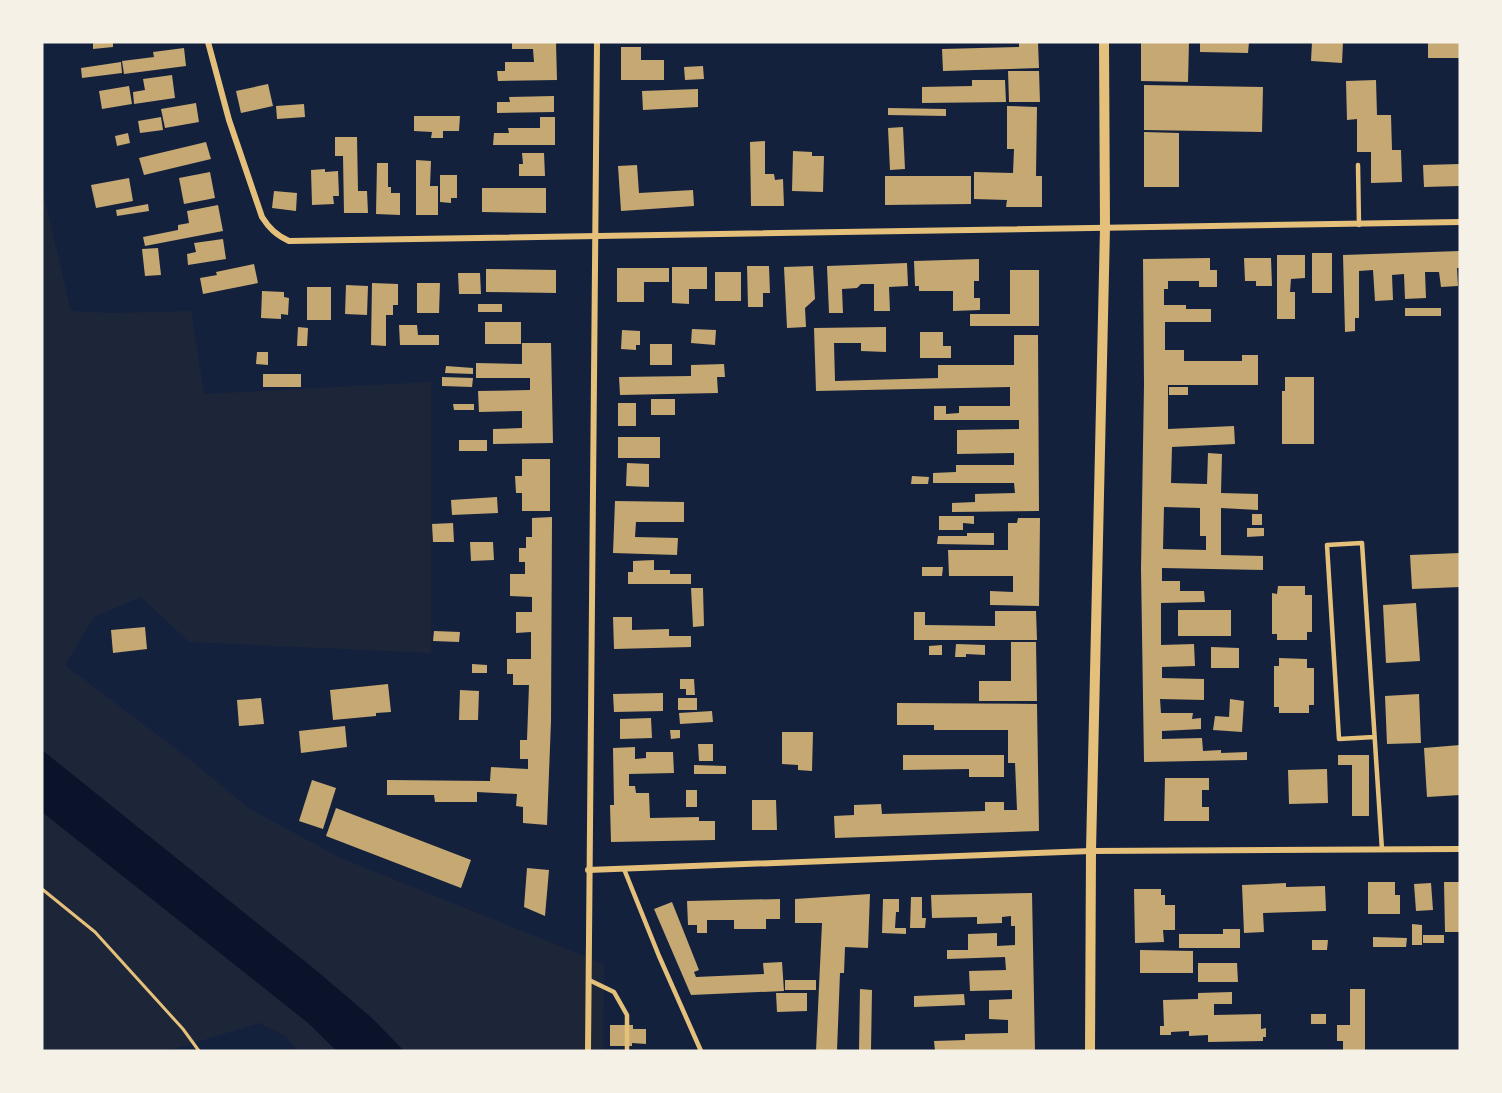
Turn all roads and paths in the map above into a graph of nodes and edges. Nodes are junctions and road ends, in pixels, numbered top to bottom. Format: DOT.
graph roads {
  1 [pos="208,42"];
  2 [pos="597,42"];
  3 [pos="1104,42"];
  4 [pos="1358,165"];
  5 [pos="1460,222"];
  6 [pos="1359,225"];
  7 [pos="1105,228"];
  8 [pos="596,237"];
  9 [pos="1374,737"];
  10 [pos="1460,849"];
  11 [pos="1382,850"];
  12 [pos="1091,851"];
  13 [pos="624,869"];
  14 [pos="588,870"];
  15 [pos="42,889"];
  16 [pos="588,979"];
  17 [pos="199,1051"];
  18 [pos="588,1051"];
  19 [pos="627,1051"];
  20 [pos="701,1051"];
  21 [pos="1090,1051"];
  1 -- 8 [label="street"];
  2 -- 8 [label="street"];
  3 -- 7 [label="street"];
  4 -- 6 [label="lane"];
  5 -- 6 [label="street"];
  6 -- 7 [label="street"];
  7 -- 8 [label="street"];
  7 -- 12 [label="street"];
  8 -- 14 [label="street"];
  9 -- 9 [label="lane"];
  9 -- 11 [label="lane"];
  10 -- 11 [label="street"];
  11 -- 12 [label="street"];
  12 -- 13 [label="street"];
  12 -- 21 [label="street"];
  13 -- 14 [label="street"];
  13 -- 20 [label="lane"];
  14 -- 16 [label="street"];
  15 -- 17 [label="path"];
  16 -- 18 [label="street"];
  16 -- 19 [label="lane"];
}
